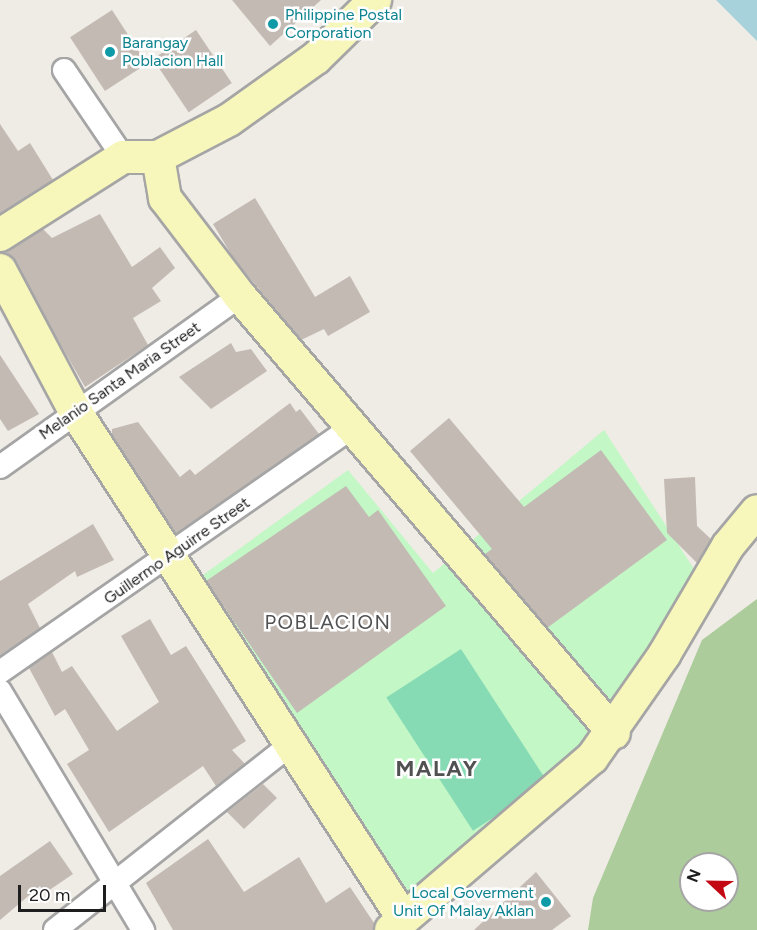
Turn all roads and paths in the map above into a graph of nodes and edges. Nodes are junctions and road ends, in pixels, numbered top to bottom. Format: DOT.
graph roads {
  1 [pos="375,0"];
  2 [pos="64,70"];
  3 [pos="123,157"];
  4 [pos="158,157"];
  5 [pos="0,235"];
  6 [pos="0,270"];
  7 [pos="240,296"];
  8 [pos="75,411"];
  9 [pos="353,427"];
  10 [pos="0,467"];
  11 [pos="757,511"];
  12 [pos="170,557"];
  13 [pos="0,672"];
  14 [pos="0,692"];
  15 [pos="614,733"];
  16 [pos="289,746"];
  17 [pos="113,885"];
  18 [pos="397,924"];
  19 [pos="56,930"];
  20 [pos="143,930"];
  1 -- 4 [label="main road"];
  2 -- 3 [label="street"];
  3 -- 4 [label="main road"];
  3 -- 5 [label="main road"];
  4 -- 7 [label="main road"];
  6 -- 8 [label="main road"];
  7 -- 8 [label="street, Melanio Santa Maria Street"];
  7 -- 9 [label="main road"];
  8 -- 10 [label="street, Melanio Santa Maria Street"];
  8 -- 12 [label="main road"];
  9 -- 12 [label="street, Guillermo Aguirre Street"];
  9 -- 15 [label="main road"];
  11 -- 15 [label="main road"];
  12 -- 13 [label="street, Guillermo Aguirre Street"];
  12 -- 16 [label="main road"];
  14 -- 17 [label="street"];
  15 -- 18 [label="main road"];
  16 -- 17 [label="street"];
  16 -- 18 [label="main road"];
  17 -- 19 [label="street"];
  17 -- 20 [label="street"];
}
